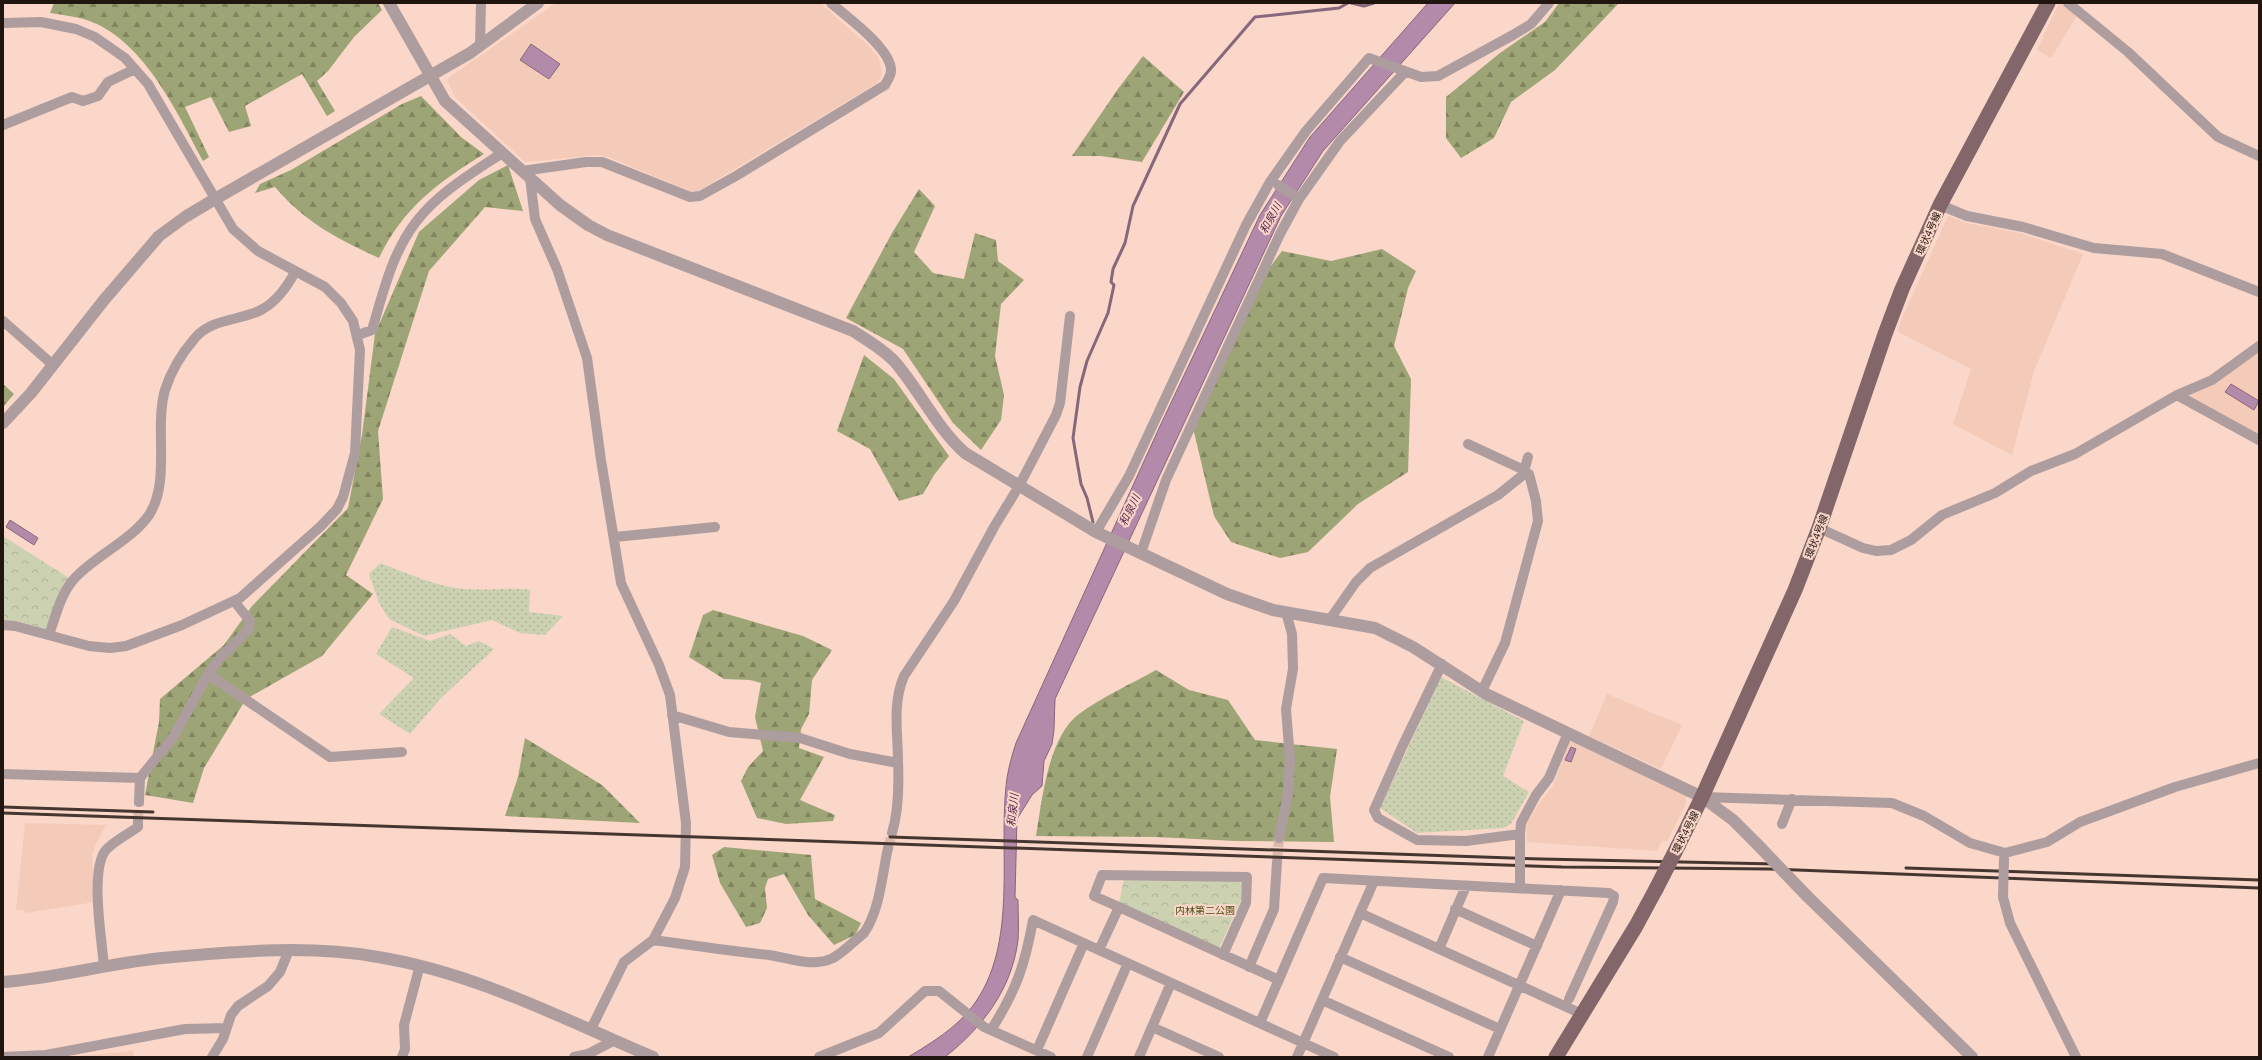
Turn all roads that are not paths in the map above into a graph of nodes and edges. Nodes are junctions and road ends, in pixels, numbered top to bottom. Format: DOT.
graph roads {
  1 [pos="389,3"];
  2 [pos="481,3"];
  3 [pos="538,3"];
  4 [pos="831,3"];
  5 [pos="1549,3"];
  6 [pos="2048,3"];
  7 [pos="2068,3"];
  8 [pos="3,23"];
  9 [pos="480,45"];
  10 [pos="135,69"];
  11 [pos="1398,70"];
  12 [pos="432,75"];
  13 [pos="3,125"];
  14 [pos="502,153"];
  15 [pos="2259,156"];
  16 [pos="526,175"];
  17 [pos="1278,185"];
  18 [pos="1296,197"];
  19 [pos="215,199"];
  20 [pos="1940,205"];
  21 [pos="295,272"];
  22 [pos="2259,292"];
  23 [pos="1070,316"];
  24 [pos="3,321"];
  25 [pos="358,335"];
  26 [pos="2259,346"];
  27 [pos="53,365"];
  28 [pos="2177,395"];
  29 [pos="3,423"];
  30 [pos="2259,440"];
  31 [pos="1468,444"];
  32 [pos="1528,457"];
  33 [pos="1524,473"];
  34 [pos="1019,486"];
  35 [pos="715,527"];
  36 [pos="1819,528"];
  37 [pos="1096,532"];
  38 [pos="615,537"];
  39 [pos="1141,553"];
  40 [pos="234,601"];
  41 [pos="1286,612"];
  42 [pos="1330,619"];
  43 [pos="3,625"];
  44 [pos="49,635"];
  45 [pos="1442,664"];
  46 [pos="208,674"];
  47 [pos="1482,692"];
  48 [pos="672,715"];
  49 [pos="1568,733"];
  50 [pos="402,752"];
  51 [pos="898,763"];
  52 [pos="2259,763"];
  53 [pos="3,774"];
  54 [pos="140,778"];
  55 [pos="1702,797"];
  56 [pos="1792,800"];
  57 [pos="139,802"];
  58 [pos="138,821"];
  59 [pos="1782,824"];
  60 [pos="892,833"];
  61 [pos="1520,834"];
  62 [pos="1279,838"];
  63 [pos="888,848"];
  64 [pos="2005,856"];
  65 [pos="1276,862"];
  66 [pos="1374,882"];
  67 [pos="1466,886"];
  68 [pos="1520,888"];
  69 [pos="1561,890"];
  70 [pos="1119,907"];
  71 [pos="1455,909"];
  72 [pos="1360,913"];
  73 [pos="653,940"];
  74 [pos="1084,944"];
  75 [pos="1537,946"];
  76 [pos="1439,949"];
  77 [pos="289,950"];
  78 [pos="1099,950"];
  79 [pos="1223,955"];
  80 [pos="1340,957"];
  81 [pos="1128,964"];
  82 [pos="420,965"];
  83 [pos="104,967"];
  84 [pos="1249,967"];
  85 [pos="1279,980"];
  86 [pos="3,982"];
  87 [pos="1171,983"];
  88 [pos="1519,985"];
  89 [pos="1570,999"];
  90 [pos="1322,1000"];
  91 [pos="1582,1014"];
  92 [pos="1260,1023"];
  93 [pos="1152,1027"];
  94 [pos="226,1028"];
  95 [pos="986,1028"];
  96 [pos="591,1029"];
  97 [pos="1500,1029"];
  98 [pos="615,1040"];
  99 [pos="1303,1043"];
  100 [pos="626,1045"];
  101 [pos="1037,1050"];
  102 [pos="3,1057"];
  103 [pos="212,1057"];
  104 [pos="402,1057"];
  105 [pos="574,1057"];
  106 [pos="633,1057"];
  107 [pos="653,1057"];
  108 [pos="819,1057"];
  109 [pos="1051,1057"];
  110 [pos="1087,1057"];
  111 [pos="1139,1057"];
  112 [pos="1219,1057"];
  113 [pos="1297,1057"];
  114 [pos="1334,1057"];
  115 [pos="1449,1057"];
  116 [pos="1488,1057"];
  117 [pos="1556,1057"];
  118 [pos="1972,1057"];
  119 [pos="2076,1057"];
  1 -- 12 [label="street"];
  2 -- 9 [label="street"];
  3 -- 9 [label="street"];
  4 -- 16 [label="street"];
  5 -- 11 [label="street"];
  6 -- 20 [label="main road, 環状4号線"];
  7 -- 15 [label="street"];
  8 -- 10 [label="street"];
  9 -- 12 [label="street"];
  10 -- 13 [label="street"];
  10 -- 19 [label="street"];
  11 -- 18 [label="street"];
  11 -- 37 [label="street"];
  12 -- 14 [label="street"];
  12 -- 19 [label="street"];
  14 -- 16 [label="street"];
  14 -- 25 [label="street"];
  16 -- 34 [label="street"];
  16 -- 38 [label="street"];
  17 -- 18 [label="street"];
  18 -- 39 [label="street"];
  19 -- 21 [label="street"];
  19 -- 27 [label="street"];
  20 -- 22 [label="street"];
  20 -- 36 [label="main road, 環状4号線"];
  21 -- 25 [label="street"];
  21 -- 44 [label="street"];
  23 -- 34 [label="street"];
  24 -- 27 [label="street"];
  25 -- 40 [label="street"];
  26 -- 28 [label="street"];
  27 -- 29 [label="street"];
  28 -- 30 [label="street"];
  28 -- 36 [label="street"];
  31 -- 33 [label="street"];
  32 -- 33 [label="street"];
  33 -- 42 [label="street"];
  33 -- 47 [label="street"];
  34 -- 37 [label="street"];
  34 -- 51 [label="street"];
  35 -- 38 [label="street"];
  36 -- 55 [label="main road, 環状4号線"];
  37 -- 39 [label="street"];
  38 -- 48 [label="street"];
  39 -- 41 [label="street"];
  40 -- 44 [label="street"];
  40 -- 46 [label="street"];
  41 -- 42 [label="street"];
  41 -- 62 [label="street"];
  42 -- 45 [label="street"];
  43 -- 44 [label="street"];
  45 -- 47 [label="street"];
  45 -- 61 [label="street"];
  46 -- 50 [label="street"];
  46 -- 54 [label="street"];
  47 -- 49 [label="street"];
  48 -- 51 [label="street"];
  48 -- 73 [label="street"];
  49 -- 55 [label="street"];
  49 -- 61 [label="street"];
  51 -- 60 [label="street"];
  52 -- 64 [label="street"];
  53 -- 54 [label="street"];
  54 -- 57 [label="street"];
  55 -- 56 [label="street"];
  55 -- 91 [label="main road, 環状4号線, bridge"];
  55 -- 118 [label="street, bridge"];
  56 -- 59 [label="street"];
  56 -- 64 [label="street"];
  58 -- 83 [label="street"];
  61 -- 68 [label="street, bridge"];
  63 -- 73 [label="street"];
  64 -- 119 [label="street, bridge"];
  65 -- 84 [label="street"];
  66 -- 67 [label="street"];
  66 -- 72 [label="street"];
  66 -- 85 [label="street"];
  67 -- 68 [label="street"];
  67 -- 71 [label="street"];
  68 -- 69 [label="street"];
  69 -- 75 [label="street"];
  69 -- 89 [label="street"];
  70 -- 78 [label="street"];
  70 -- 79 [label="street"];
  70 -- 79 [label="street"];
  71 -- 75 [label="street"];
  71 -- 76 [label="street"];
  72 -- 76 [label="street"];
  72 -- 80 [label="street"];
  73 -- 96 [label="street"];
  74 -- 78 [label="street"];
  74 -- 95 [label="street"];
  74 -- 101 [label="street"];
  75 -- 88 [label="street"];
  76 -- 88 [label="street"];
  77 -- 82 [label="street"];
  77 -- 83 [label="street"];
  77 -- 94 [label="street"];
  78 -- 81 [label="street"];
  79 -- 84 [label="street"];
  80 -- 90 [label="street"];
  80 -- 97 [label="street"];
  81 -- 87 [label="street"];
  81 -- 110 [label="street"];
  82 -- 96 [label="street"];
  82 -- 104 [label="street"];
  83 -- 86 [label="street"];
  84 -- 85 [label="street"];
  85 -- 92 [label="street"];
  87 -- 92 [label="street"];
  87 -- 93 [label="street"];
  88 -- 91 [label="street"];
  88 -- 97 [label="street"];
  90 -- 99 [label="street"];
  90 -- 115 [label="street"];
  91 -- 117 [label="main road, 環状4号線"];
  92 -- 99 [label="street"];
  93 -- 111 [label="street"];
  93 -- 112 [label="street"];
  94 -- 102 [label="street"];
  94 -- 103 [label="street"];
  95 -- 101 [label="street"];
  95 -- 108 [label="street"];
  96 -- 98 [label="street"];
  97 -- 116 [label="street"];
  98 -- 100 [label="street"];
  98 -- 105 [label="street"];
  99 -- 113 [label="street"];
  99 -- 114 [label="street"];
  100 -- 106 [label="street"];
  100 -- 107 [label="street"];
  101 -- 109 [label="street"];
}
